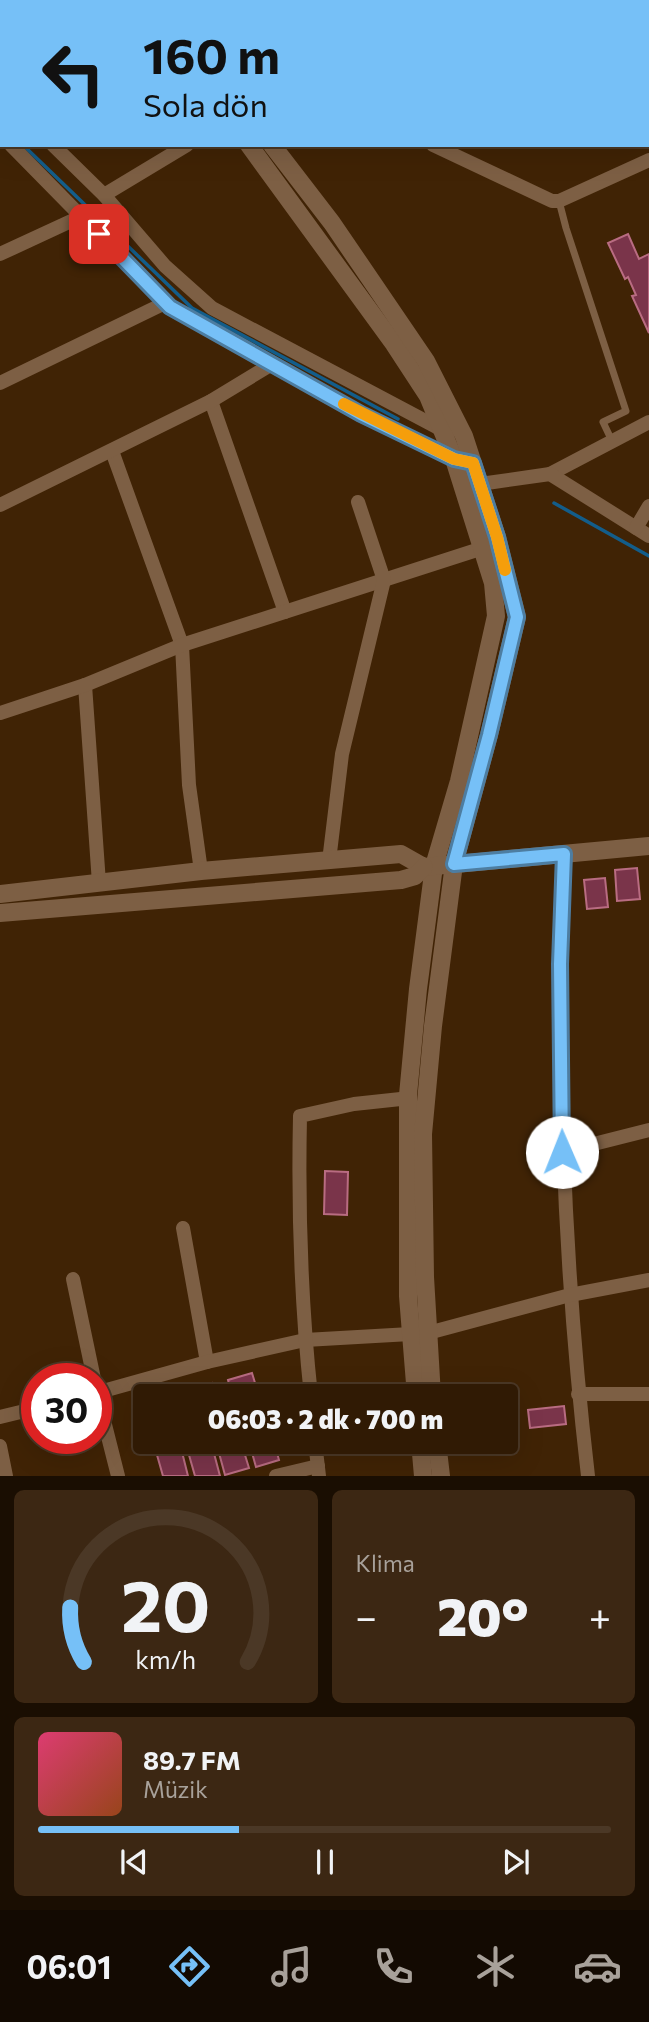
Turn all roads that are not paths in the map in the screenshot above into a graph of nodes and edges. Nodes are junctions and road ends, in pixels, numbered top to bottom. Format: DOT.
graph roads {
  1 [pos="13,147"];
  2 [pos="55,147"];
  3 [pos="184,147"];
  4 [pos="250,147"];
  5 [pos="274,147"];
  6 [pos="437,147"];
  7 [pos="649,160"];
  8 [pos="104,195"];
  9 [pos="559,201"];
  10 [pos="82,216"];
  11 [pos="0,254"];
  12 [pos="165,303"];
  13 [pos="272,364"];
  14 [pos="0,383"];
  15 [pos="211,401"];
  16 [pos="649,422"];
  17 [pos="443,432"];
  18 [pos="464,436"];
  19 [pos="612,442"];
  20 [pos="112,451"];
  21 [pos="454,459"];
  22 [pos="473,463"];
  23 [pos="550,474"];
  24 [pos="472,486"];
  25 [pos="358,502"];
  26 [pos="0,506"];
  27 [pos="649,506"];
  28 [pos="643,532"];
  29 [pos="483,548"];
  30 [pos="384,580"];
  31 [pos="285,612"];
  32 [pos="182,645"];
  33 [pos="85,685"];
  34 [pos="0,713"];
  35 [pos="649,846"];
  36 [pos="564,854"];
  37 [pos="329,861"];
  38 [pos="454,864"];
  39 [pos="429,867"];
  40 [pos="201,871"];
  41 [pos="99,883"];
  42 [pos="0,894"];
  43 [pos="0,913"];
  44 [pos="410,1098"];
  45 [pos="649,1130"];
  46 [pos="562,1152"];
  47 [pos="183,1228"];
  48 [pos="72,1279"];
  49 [pos="649,1280"];
  50 [pos="570,1295"];
  51 [pos="420,1335"];
  52 [pos="305,1340"];
  53 [pos="207,1362"];
  54 [pos="90,1363"];
  55 [pos="310,1384"];
  56 [pos="417,1384"];
  57 [pos="430,1384"];
  58 [pos="112,1388"];
  59 [pos="578,1394"];
  60 [pos="649,1394"];
  61 [pos="21,1411"];
  62 [pos="0,1416"];
  63 [pos="0,1447"];
  64 [pos="112,1453"];
  65 [pos="421,1454"];
  66 [pos="438,1454"];
  67 [pos="319,1471"];
  68 [pos="6,1476"];
  69 [pos="118,1476"];
  70 [pos="275,1476"];
  71 [pos="423,1476"];
  72 [pos="441,1476"];
  73 [pos="588,1476"];
  1 -- 10 [label="street"];
  2 -- 8 [label="street"];
  3 -- 8 [label="street"];
  4 -- 17 [label="street"];
  5 -- 18 [label="street"];
  6 -- 9 [label="street"];
  7 -- 9 [label="street"];
  8 -- 17 [label="street"];
  9 -- 19 [label="lane"];
  10 -- 11 [label="street"];
  10 -- 12 [label="street"];
  12 -- 13 [label="street"];
  12 -- 14 [label="street"];
  13 -- 15 [label="street"];
  13 -- 21 [label="street"];
  15 -- 20 [label="street"];
  15 -- 31 [label="street"];
  16 -- 19 [label="street"];
  17 -- 18 [label="street"];
  17 -- 21 [label="street"];
  18 -- 22 [label="street"];
  19 -- 23 [label="street"];
  20 -- 26 [label="street"];
  20 -- 32 [label="street"];
  21 -- 22 [label="street"];
  21 -- 24 [label="street"];
  22 -- 24 [label="street"];
  23 -- 24 [label="street"];
  23 -- 28 [label="street"];
  24 -- 29 [label="street"];
  24 -- 38 [label="street"];
  25 -- 30 [label="street"];
  27 -- 28 [label="street"];
  29 -- 30 [label="street"];
  29 -- 39 [label="street"];
  30 -- 31 [label="street"];
  30 -- 37 [label="street"];
  31 -- 32 [label="street"];
  32 -- 33 [label="street"];
  32 -- 40 [label="street"];
  33 -- 34 [label="street"];
  33 -- 41 [label="street"];
  35 -- 36 [label="street"];
  36 -- 38 [label="street"];
  36 -- 46 [label="street"];
  37 -- 39 [label="street"];
  37 -- 40 [label="street"];
  38 -- 39 [label="street"];
  38 -- 51 [label="street"];
  39 -- 43 [label="street"];
  39 -- 44 [label="street"];
  40 -- 41 [label="street"];
  41 -- 42 [label="street"];
  44 -- 51 [label="street"];
  44 -- 52 [label="street"];
  45 -- 46 [label="street"];
  46 -- 50 [label="street"];
  47 -- 53 [label="street"];
  48 -- 54 [label="street"];
  49 -- 50 [label="street"];
  50 -- 51 [label="street"];
  50 -- 59 [label="street"];
  51 -- 52 [label="street"];
  51 -- 56 [label="street"];
  51 -- 57 [label="street"];
  52 -- 53 [label="street"];
  52 -- 55 [label="street"];
  53 -- 58 [label="street"];
  59 -- 60 [label="street"];
  59 -- 73 [label="street"];
  61 -- 62 [label="street"];
  63 -- 68 [label="street"];
  64 -- 69 [label="street"];
  65 -- 71 [label="street"];
  66 -- 72 [label="street"];
  67 -- 70 [label="street"];
}
